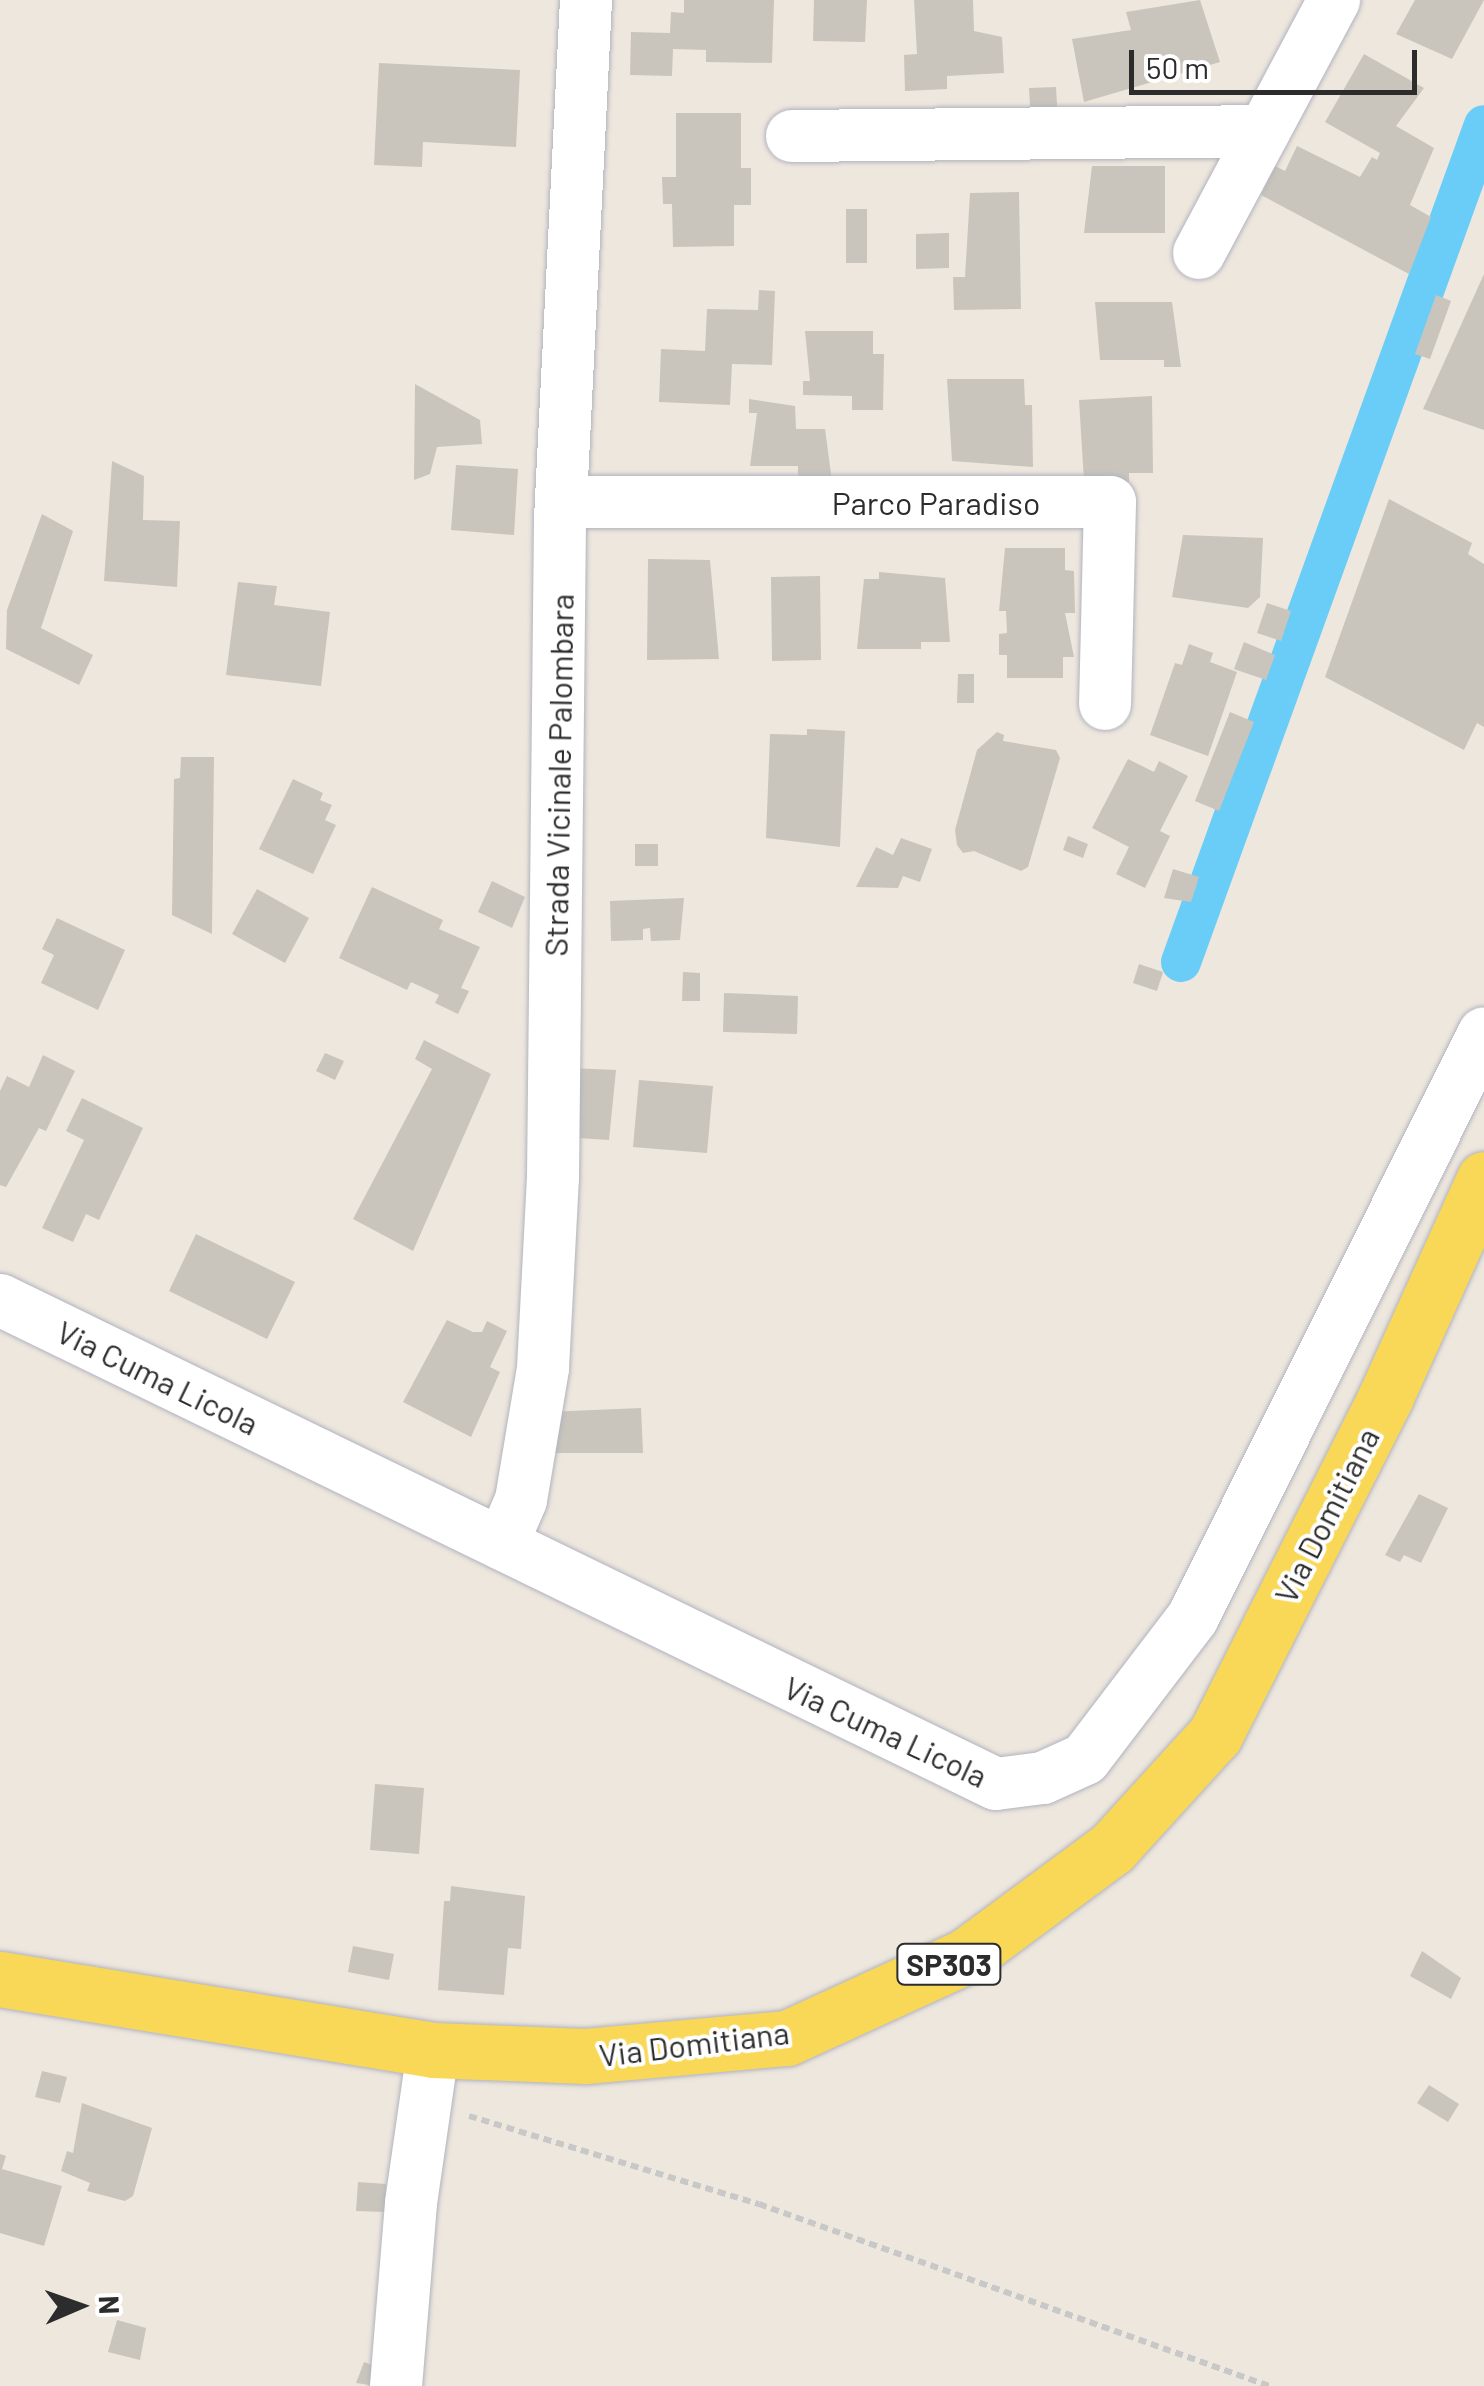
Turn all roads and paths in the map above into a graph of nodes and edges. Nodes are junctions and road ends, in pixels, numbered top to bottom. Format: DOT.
graph roads {
  1 [pos="586,0"];
  2 [pos="1334,0"];
  3 [pos="1264,131"];
  4 [pos="792,136"];
  5 [pos="1199,253"];
  6 [pos="561,502"];
  7 [pos="1105,704"];
  8 [pos="1484,1033"];
  9 [pos="1484,1179"];
  10 [pos="0,1300"];
  11 [pos="502,1544"];
  12 [pos="0,1979"];
  13 [pos="434,2050"];
  14 [pos="424,2103"];
  15 [pos="396,2386"];
  16 [pos="1269,2386"];
  1 -- 6 [label="street, Strada Vicinale Palombara"];
  2 -- 3 [label="street"];
  3 -- 4 [label="street"];
  3 -- 5 [label="street"];
  6 -- 7 [label="street, Parco Paradiso"];
  6 -- 11 [label="street, Strada Vicinale Palombara"];
  8 -- 11 [label="street, Via Cuma Licola"];
  9 -- 13 [label="main road, Via Domitiana / SP303"];
  10 -- 11 [label="street, Via Cuma Licola"];
  12 -- 13 [label="main road, Via Domitiana / SP303"];
  13 -- 14 [label="street"];
  14 -- 15 [label="street"];
  14 -- 16 [label="path"];
}
